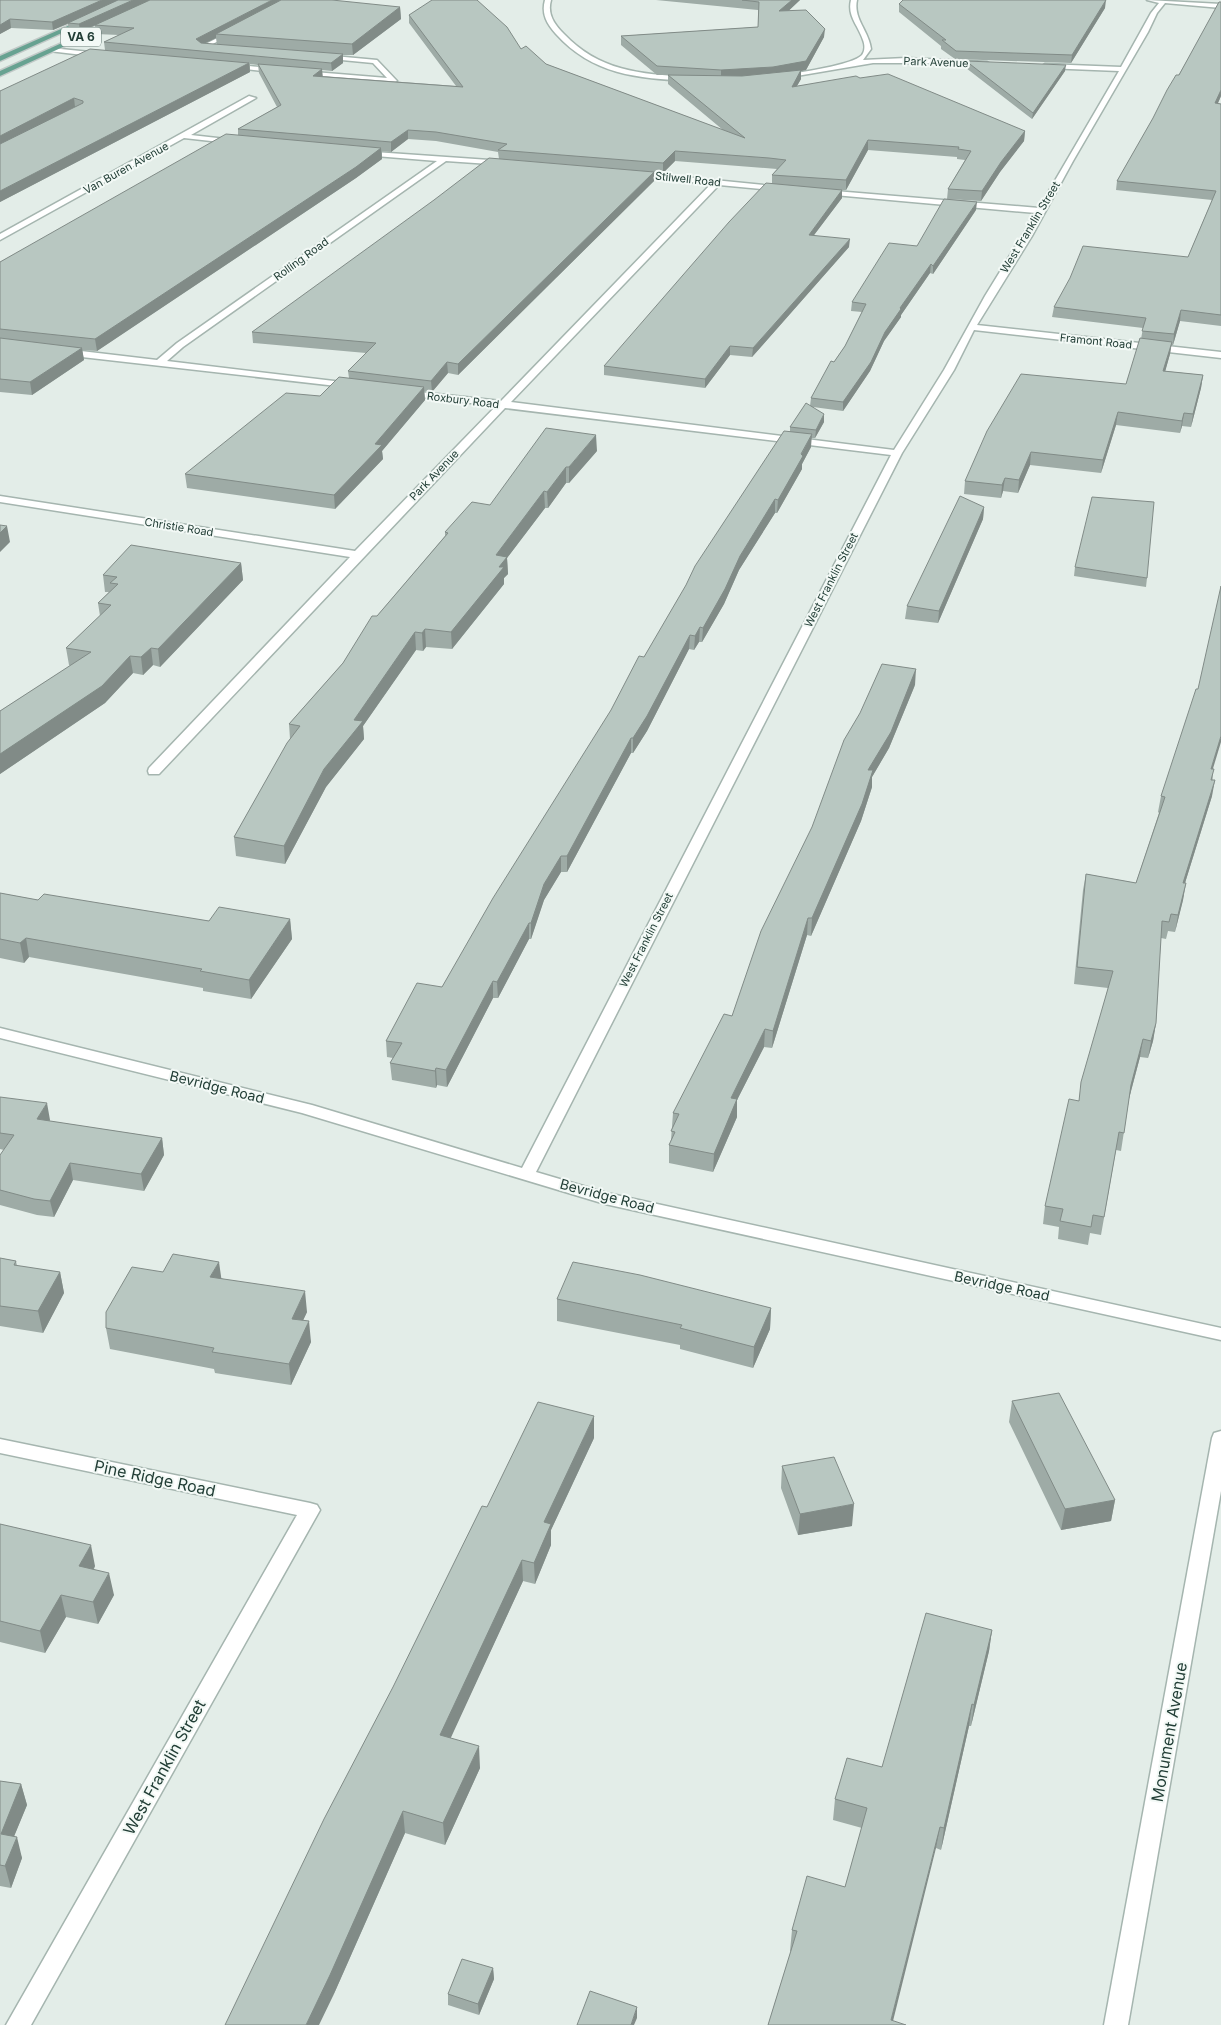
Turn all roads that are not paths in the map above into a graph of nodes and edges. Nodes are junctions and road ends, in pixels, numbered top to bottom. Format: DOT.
graph roads {
  1 [pos="548,0"];
  2 [pos="854,0"];
  3 [pos="1150,0"];
  4 [pos="1164,1"];
  5 [pos="1221,6"];
  6 [pos="96,16"];
  7 [pos="119,19"];
  8 [pos="237,30"];
  9 [pos="202,48"];
  10 [pos="222,49"];
  11 [pos="51,50"];
  12 [pos="108,55"];
  13 [pos="318,57"];
  14 [pos="182,58"];
  15 [pos="0,59"];
  16 [pos="854,63"];
  17 [pos="999,64"];
  18 [pos="225,66"];
  19 [pos="1037,66"];
  20 [pos="1123,69"];
  21 [pos="284,71"];
  22 [pos="294,72"];
  23 [pos="0,74"];
  24 [pos="771,78"];
  25 [pos="702,80"];
  26 [pos="252,98"];
  27 [pos="184,136"];
  28 [pos="240,143"];
  29 [pos="354,153"];
  30 [pos="444,159"];
  31 [pos="513,164"];
  32 [pos="621,173"];
  33 [pos="717,182"];
  34 [pos="796,190"];
  35 [pos="815,192"];
  36 [pos="1041,211"];
  37 [pos="0,237"];
  38 [pos="972,327"];
  39 [pos="56,352"];
  40 [pos="1221,355"];
  41 [pos="160,362"];
  42 [pos="365,388"];
  43 [pos="394,391"];
  44 [pos="502,404"];
  45 [pos="896,453"];
  46 [pos="0,499"];
  47 [pos="358,555"];
  48 [pos="154,770"];
  49 [pos="0,1033"];
  50 [pos="526,1174"];
  51 [pos="1221,1334"];
  52 [pos="1221,1438"];
  53 [pos="0,1446"];
  54 [pos="310,1510"];
  55 [pos="18,2025"];
  56 [pos="1116,2025"];
  1 -- 25 [label="street"];
  2 -- 16 [label="street"];
  3 -- 4 [label="street"];
  4 -- 5 [label="street"];
  4 -- 20 [label="street, West Franklin Street"];
  6 -- 15 [label="main road, VA 6"];
  7 -- 11 [label="main road, VA 6"];
  8 -- 9 [label="street"];
  9 -- 10 [label="street"];
  9 -- 14 [label="street"];
  11 -- 12 [label="street"];
  11 -- 23 [label="main road, VA 6"];
  13 -- 22 [label="street"];
  16 -- 17 [label="street, Park Avenue"];
  16 -- 24 [label="street, Park Avenue"];
  18 -- 21 [label="street"];
  19 -- 20 [label="street"];
  20 -- 36 [label="street, West Franklin Street"];
  26 -- 27 [label="street, Van Buren Avenue"];
  27 -- 28 [label="street"];
  27 -- 37 [label="street, Van Buren Avenue"];
  29 -- 30 [label="street"];
  30 -- 31 [label="street"];
  30 -- 41 [label="street, Rolling Road"];
  32 -- 33 [label="street, Stilwell Road"];
  33 -- 34 [label="street, Stilwell Road"];
  33 -- 44 [label="street, Park Avenue"];
  35 -- 36 [label="street"];
  36 -- 38 [label="street, West Franklin Street"];
  38 -- 40 [label="street, Framont Road"];
  38 -- 45 [label="street, West Franklin Street"];
  39 -- 41 [label="street"];
  41 -- 42 [label="street"];
  43 -- 44 [label="street, Roxbury Road"];
  44 -- 45 [label="street, Roxbury Road"];
  44 -- 47 [label="street, Park Avenue"];
  45 -- 50 [label="street, West Franklin Street"];
  46 -- 47 [label="street, Christie Road"];
  47 -- 48 [label="street, Park Avenue"];
  49 -- 50 [label="street, Bevridge Road"];
  50 -- 51 [label="street, Bevridge Road"];
  52 -- 56 [label="street, Monument Avenue"];
  53 -- 54 [label="street, Pine Ridge Road"];
  54 -- 55 [label="street, West Franklin Street"];
}
